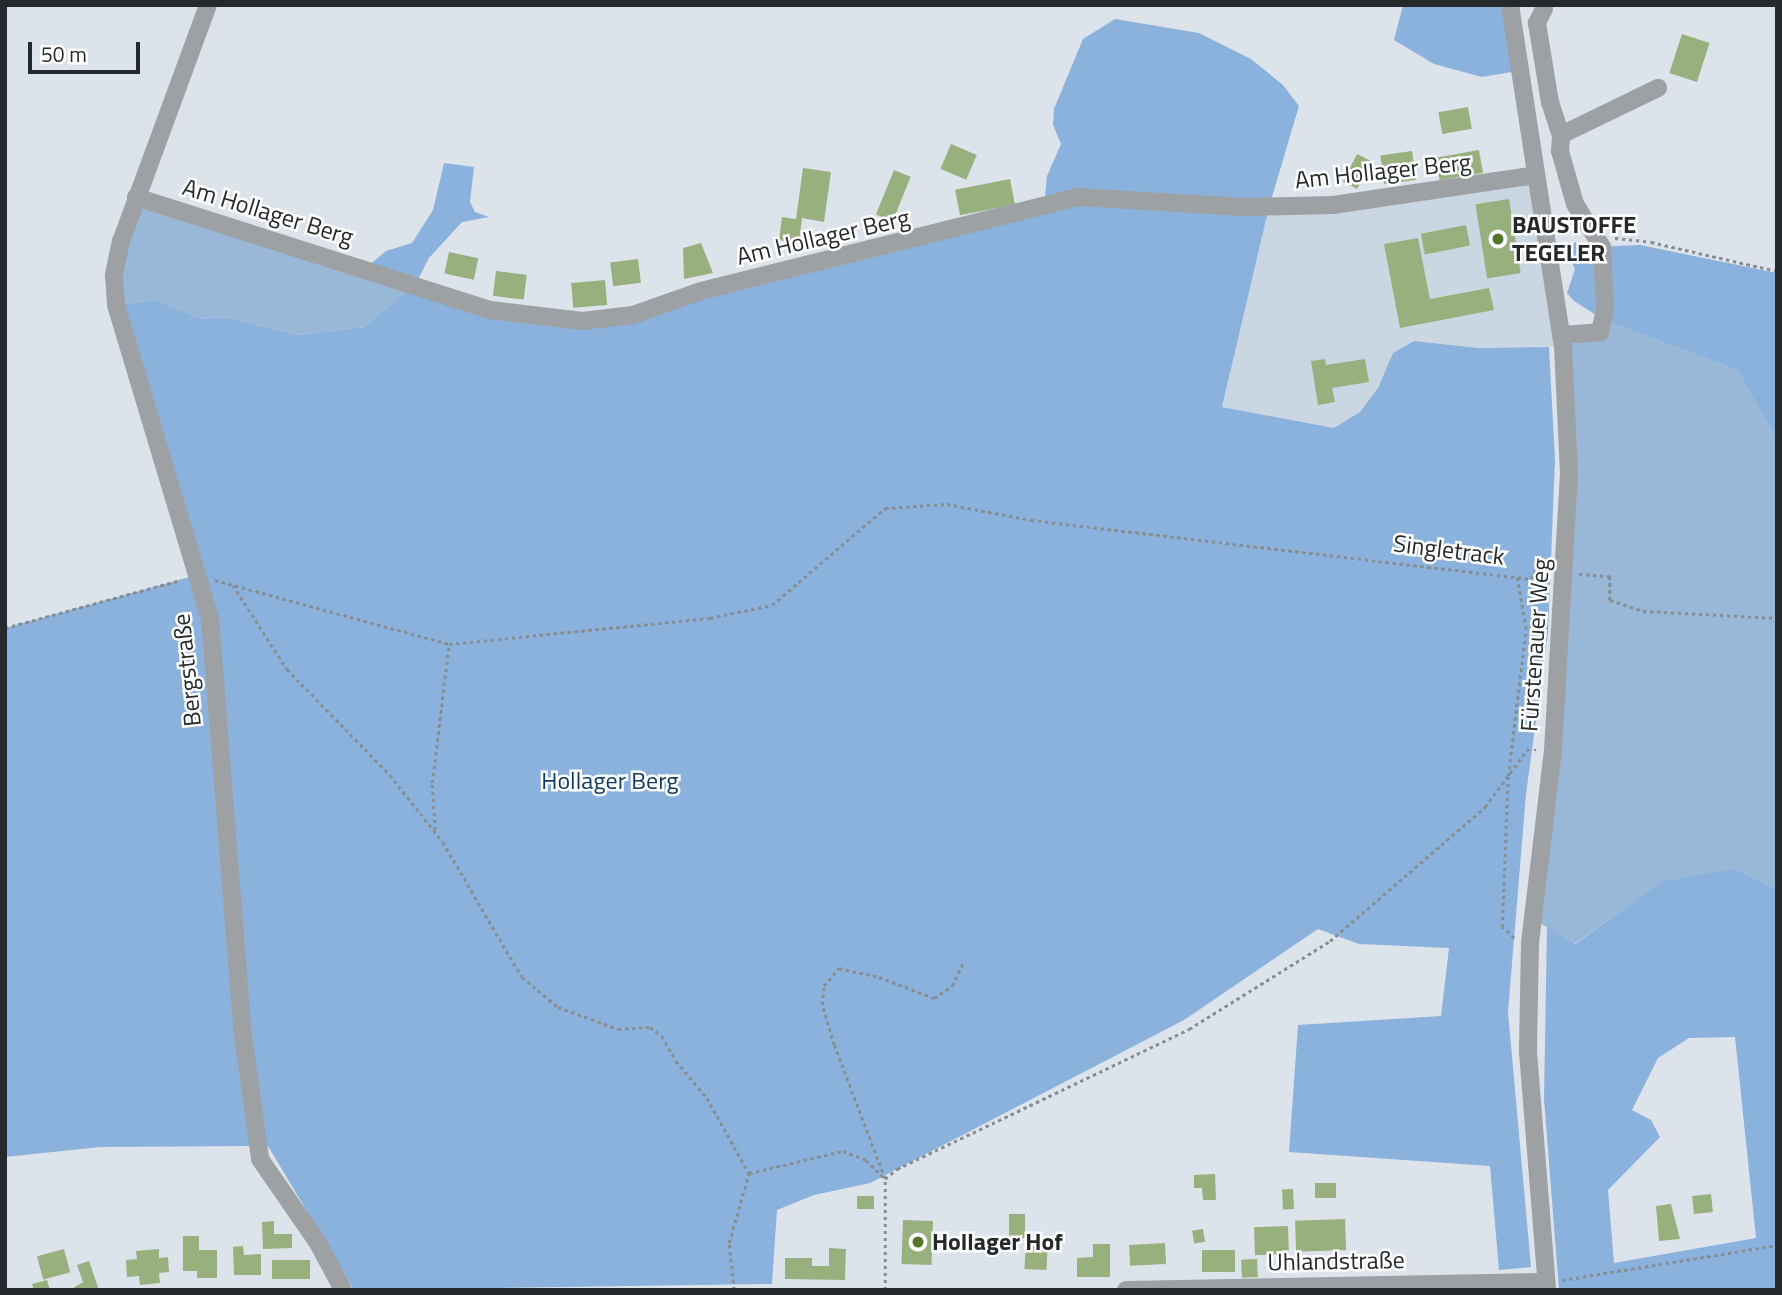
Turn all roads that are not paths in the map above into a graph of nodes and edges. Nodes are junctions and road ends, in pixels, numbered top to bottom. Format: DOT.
graph roads {
  1 [pos="208,5"];
  2 [pos="1510,5"];
  3 [pos="1544,9"];
  4 [pos="1658,88"];
  5 [pos="1561,135"];
  6 [pos="1536,175"];
  7 [pos="136,197"];
  8 [pos="1561,335"];
  9 [pos="1547,1286"];
  10 [pos="1222,1289"];
  11 [pos="343,1290"];
  12 [pos="1126,1290"];
  1 -- 7 [label="street, Bergstraße"];
  2 -- 6 [label="street, Fürstenauer Weg"];
  3 -- 5 [label="street"];
  4 -- 5 [label="street"];
  5 -- 8 [label="street"];
  6 -- 7 [label="street, Am Hollager Berg"];
  6 -- 8 [label="street, Fürstenauer Weg"];
  7 -- 11 [label="street, Bergstraße"];
  8 -- 9 [label="street, Fürstenauer Weg"];
  9 -- 10 [label="street, Uhlandstraße"];
  10 -- 12 [label="street, Uhlandstraße"];
}
